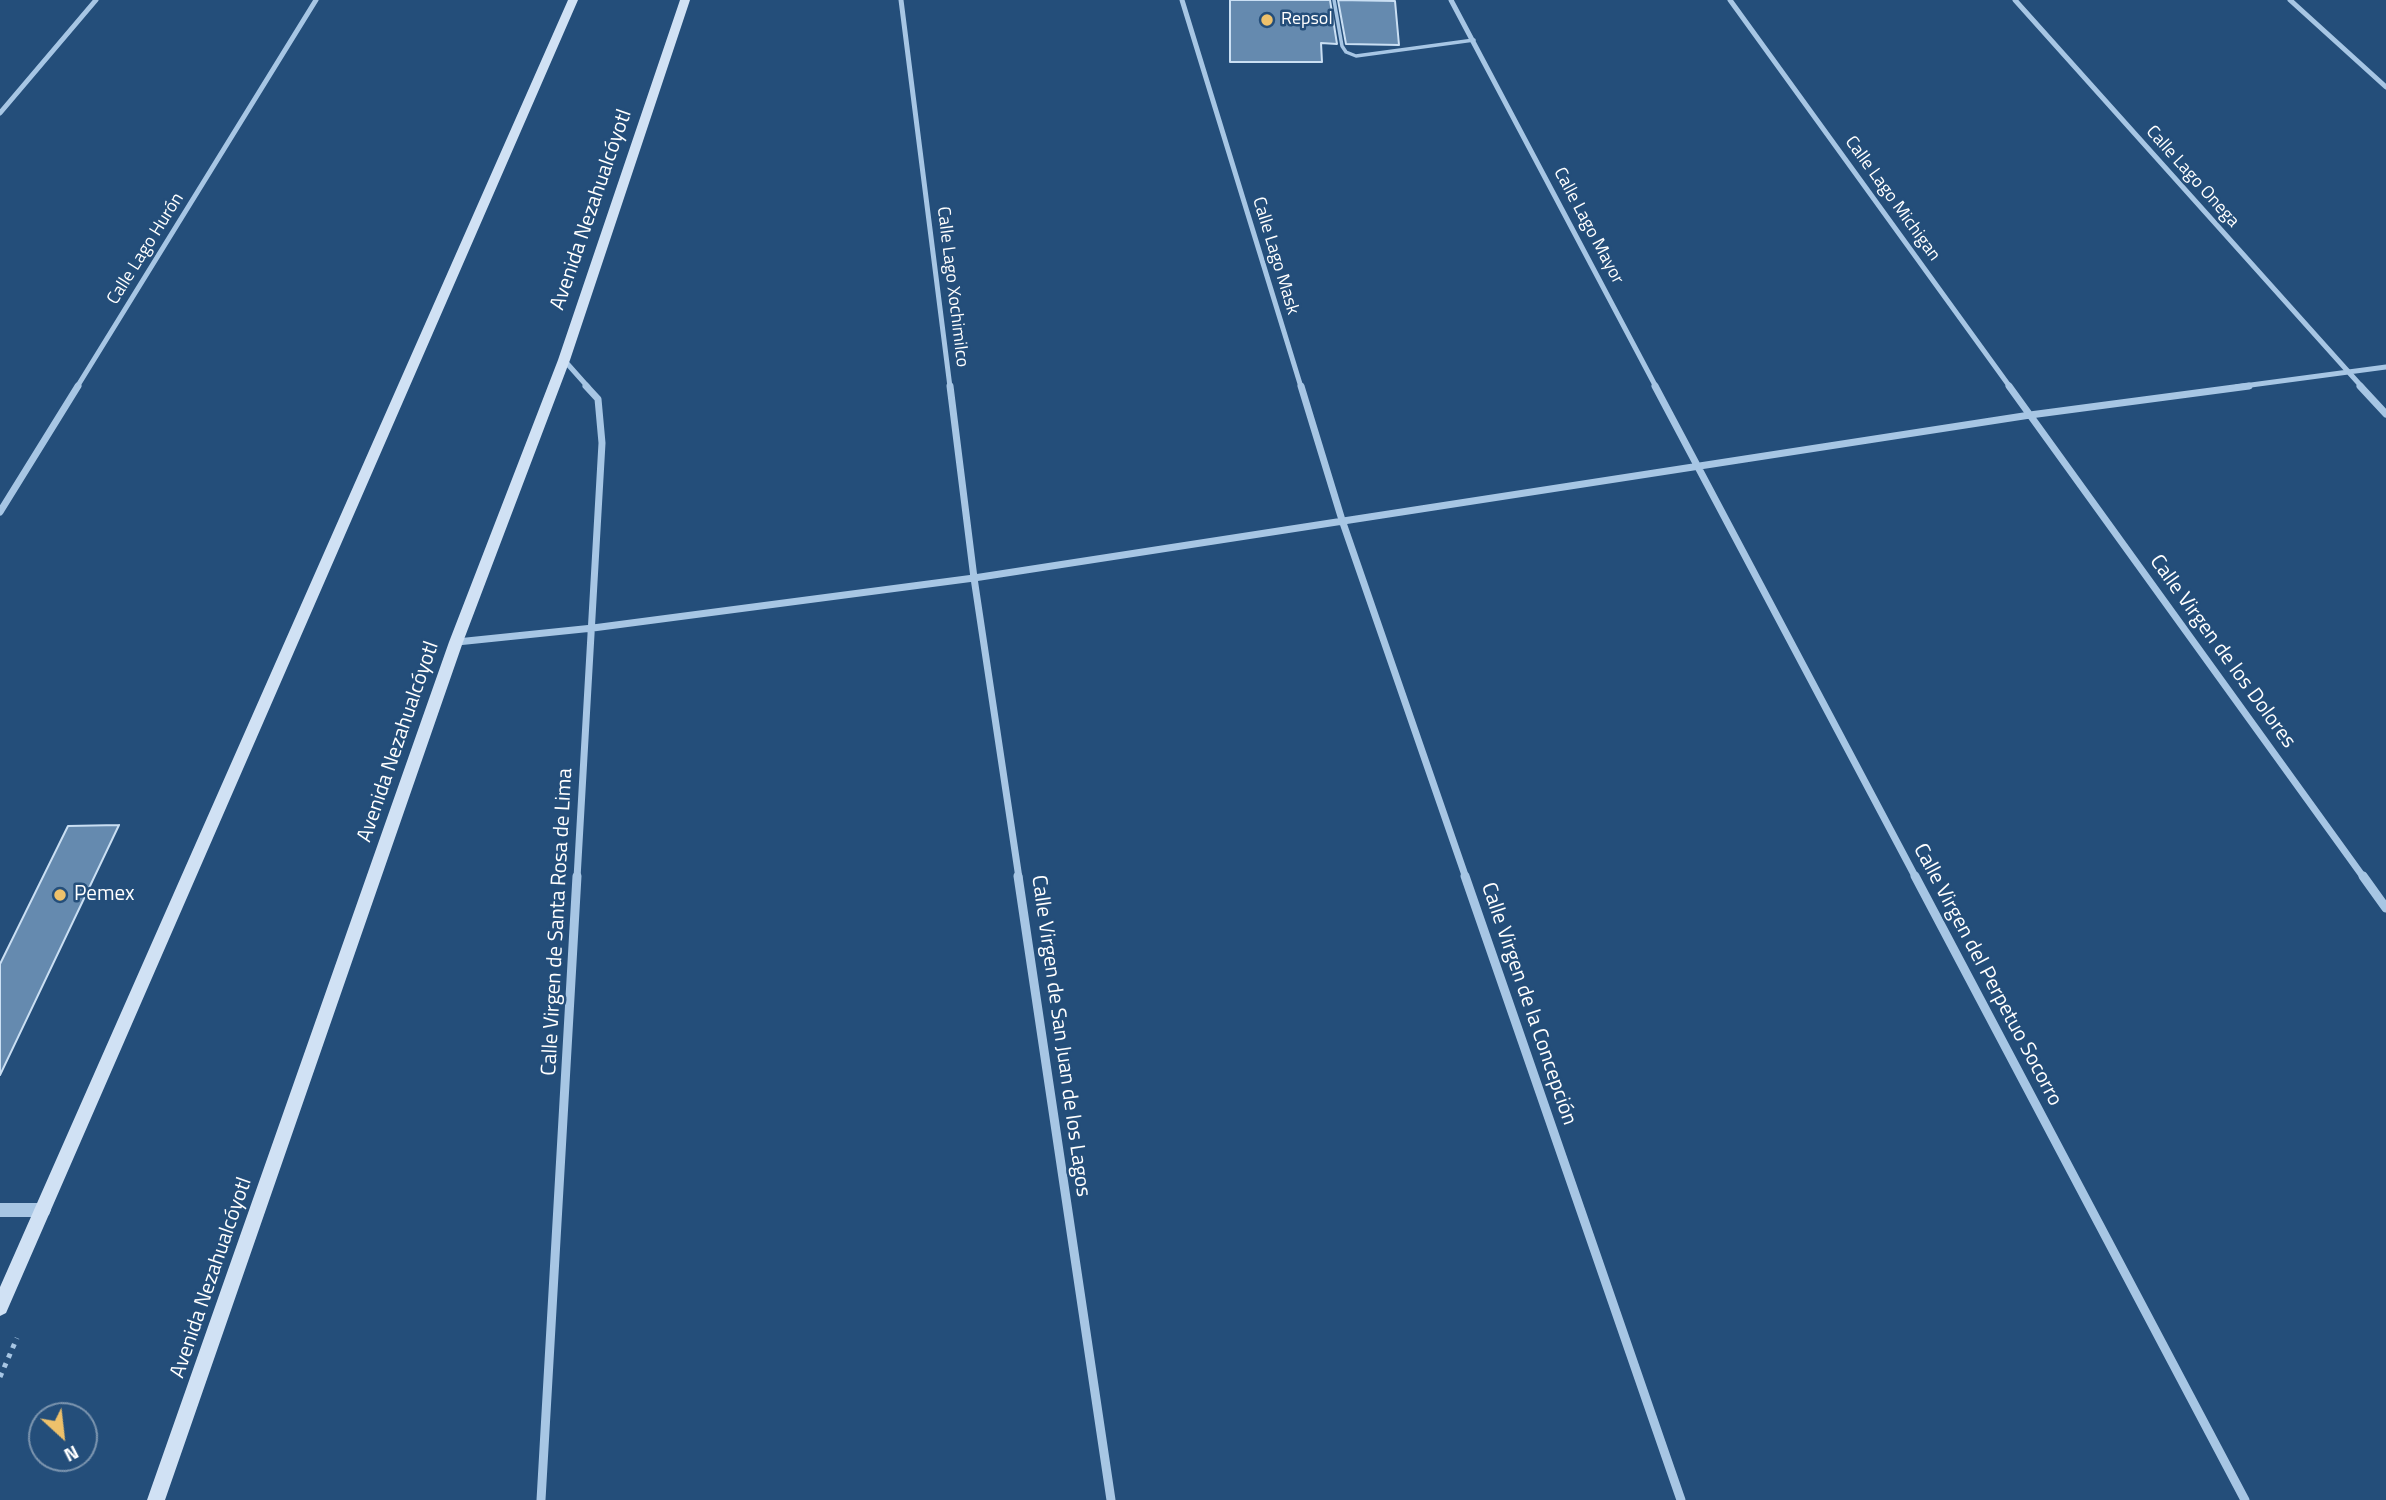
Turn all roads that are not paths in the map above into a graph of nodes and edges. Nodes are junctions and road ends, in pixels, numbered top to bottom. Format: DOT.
graph roads {
  1 [pos="96,0"];
  2 [pos="316,0"];
  3 [pos="573,0"];
  4 [pos="685,0"];
  5 [pos="901,0"];
  6 [pos="1182,0"];
  7 [pos="1334,0"];
  8 [pos="1451,0"];
  9 [pos="1730,0"];
  10 [pos="2015,0"];
  11 [pos="2290,0"];
  12 [pos="1474,40"];
  13 [pos="2386,87"];
  14 [pos="0,113"];
  15 [pos="564,360"];
  16 [pos="2386,367"];
  17 [pos="2348,373"];
  18 [pos="2386,414"];
  19 [pos="2030,415"];
  20 [pos="1699,466"];
  21 [pos="0,512"];
  22 [pos="1342,520"];
  23 [pos="974,578"];
  24 [pos="593,628"];
  25 [pos="456,642"];
  26 [pos="2386,908"];
  27 [pos="0,1210"];
  28 [pos="44,1210"];
  29 [pos="0,1307"];
  30 [pos="156,1500"];
  31 [pos="541,1500"];
  32 [pos="1111,1500"];
  33 [pos="1681,1500"];
  34 [pos="2245,1500"];
  1 -- 14 [label="street"];
  2 -- 21 [label="street, Calle Lago Hurón"];
  3 -- 28 [label="main road"];
  4 -- 15 [label="main road, Avenida Nezahualcóyotl"];
  5 -- 23 [label="street, Calle Lago Xochimilco"];
  6 -- 22 [label="street, Calle Lago Mask"];
  7 -- 12 [label="lane"];
  8 -- 12 [label="street, Calle Lago Mayor"];
  9 -- 19 [label="street, Calle Lago Michigan"];
  10 -- 17 [label="street, Calle Lago Onega"];
  11 -- 13 [label="street"];
  12 -- 20 [label="street, Calle Lago Mayor"];
  15 -- 24 [label="street, Calle Virgen de Santa Rosa de Lima"];
  15 -- 25 [label="main road, Avenida Nezahualcóyotl"];
  16 -- 17 [label="street"];
  17 -- 18 [label="street, Calle Lago Onega"];
  17 -- 19 [label="street"];
  19 -- 20 [label="street"];
  19 -- 26 [label="street, Calle Virgen de los Dolores"];
  20 -- 22 [label="street"];
  20 -- 34 [label="street, Calle Virgen del Perpetuo Socorro"];
  22 -- 23 [label="street"];
  22 -- 33 [label="street, Calle Virgen de la Concepción"];
  23 -- 24 [label="street"];
  23 -- 32 [label="street, Calle Virgen de San Juan de los Lagos"];
  24 -- 25 [label="street"];
  24 -- 31 [label="street, Calle Virgen de Santa Rosa de Lima"];
  25 -- 30 [label="main road, Avenida Nezahualcóyotl"];
  27 -- 28 [label="street"];
  28 -- 29 [label="main road"];
}
